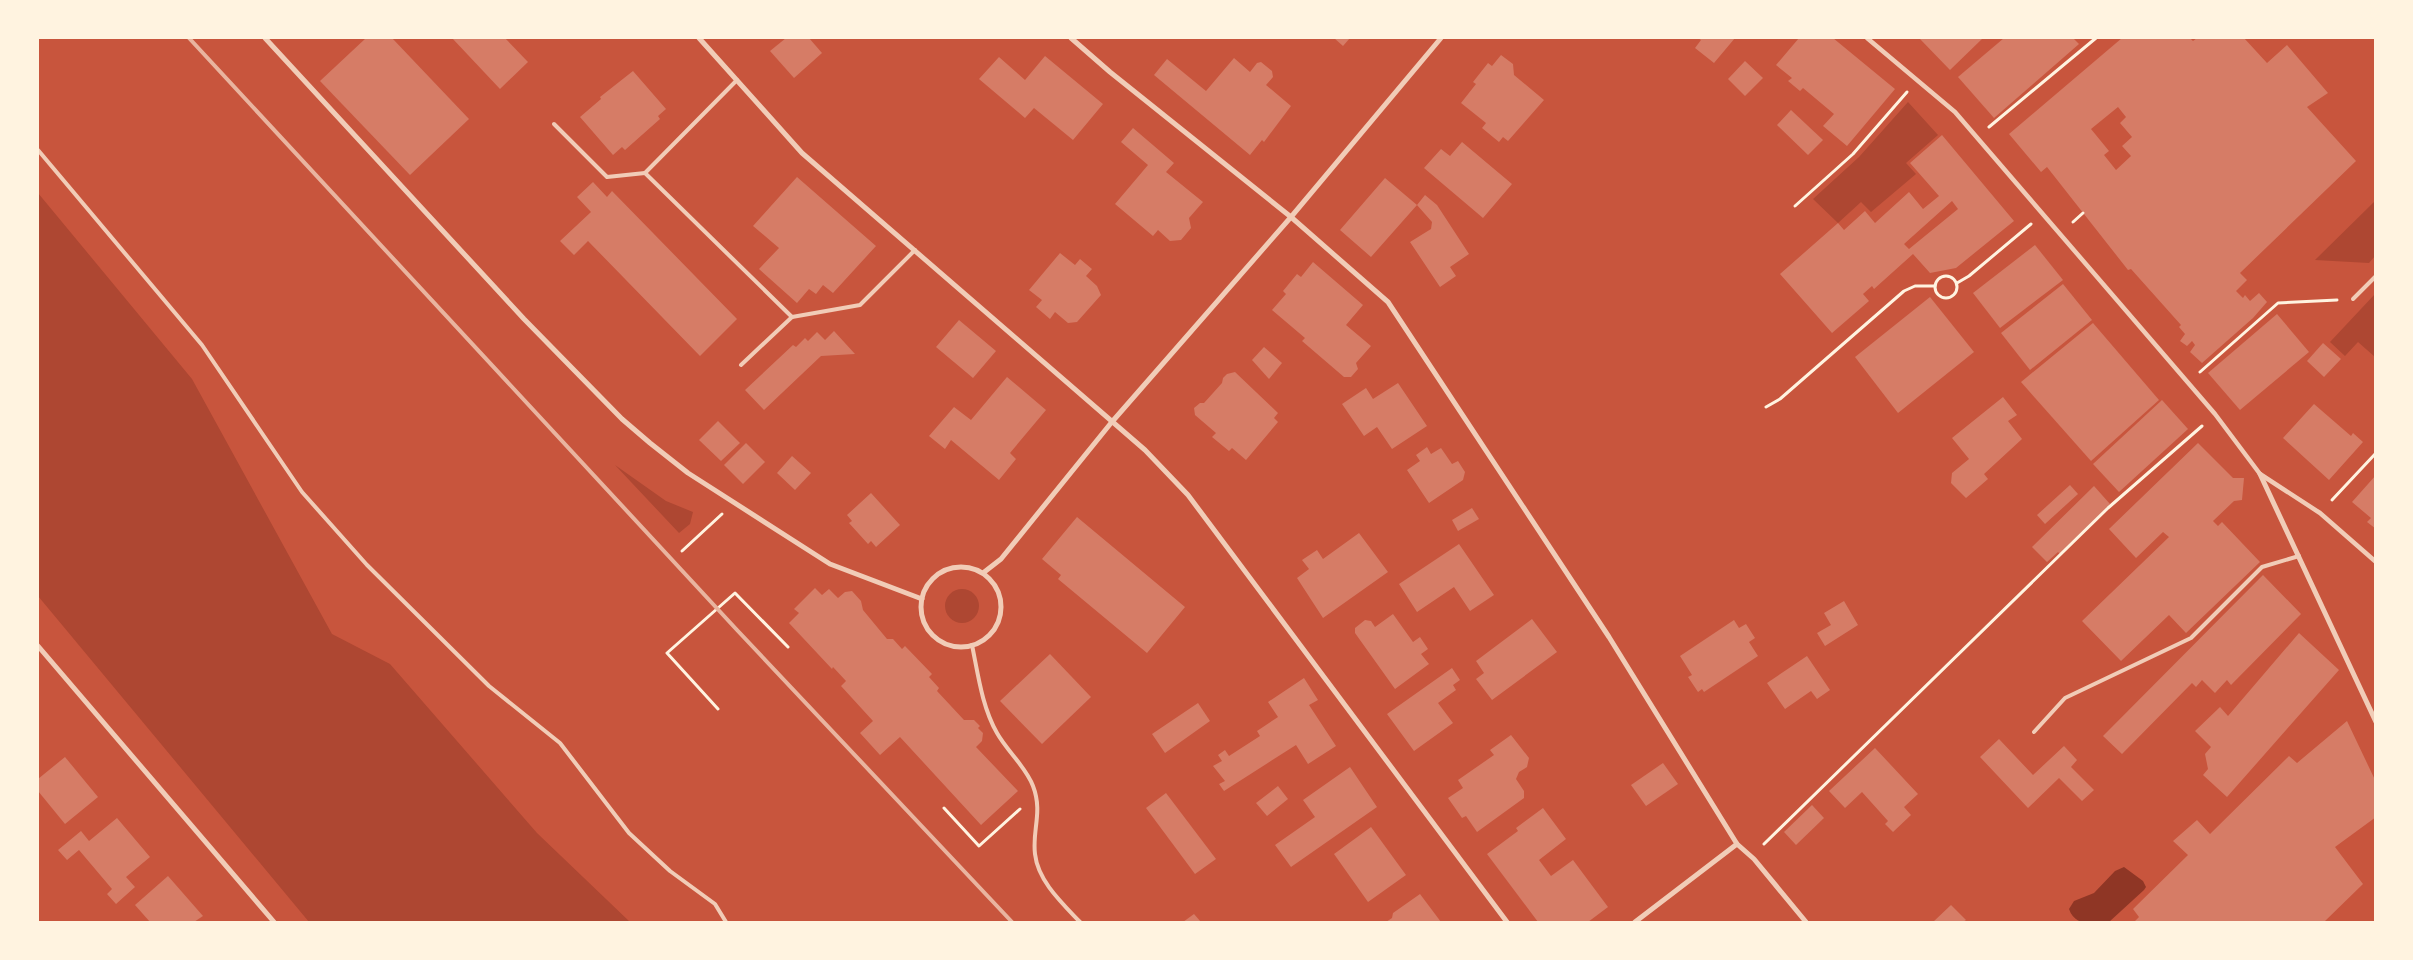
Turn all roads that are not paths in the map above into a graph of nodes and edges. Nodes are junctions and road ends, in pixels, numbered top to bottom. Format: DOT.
graph roads {
  1 [pos="265,38"];
  2 [pos="699,38"];
  3 [pos="1071,38"];
  4 [pos="1441,38"];
  5 [pos="1867,38"];
  6 [pos="737,80"];
  7 [pos="554,124"];
  8 [pos="38,150"];
  9 [pos="645,173"];
  10 [pos="1291,217"];
  11 [pos="915,250"];
  12 [pos="2376,276"];
  13 [pos="2353,299"];
  14 [pos="792,317"];
  15 [pos="741,365"];
  16 [pos="1111,422"];
  17 [pos="2260,474"];
  18 [pos="2299,556"];
  19 [pos="2376,562"];
  20 [pos="983,573"];
  21 [pos="922,599"];
  22 [pos="972,645"];
  23 [pos="38,646"];
  24 [pos="2376,722"];
  25 [pos="2034,732"];
  26 [pos="1737,844"];
  27 [pos="274,922"];
  28 [pos="726,922"];
  29 [pos="1080,922"];
  30 [pos="1507,922"];
  31 [pos="1634,922"];
  32 [pos="1806,922"];
  1 -- 21 [label="street"];
  2 -- 6 [label="street"];
  3 -- 10 [label="street"];
  4 -- 10 [label="street"];
  5 -- 17 [label="street"];
  6 -- 9 [label="lane"];
  6 -- 11 [label="street"];
  7 -- 9 [label="lane"];
  8 -- 28 [label="lane"];
  9 -- 14 [label="lane"];
  10 -- 16 [label="street"];
  10 -- 26 [label="street"];
  11 -- 14 [label="lane"];
  11 -- 16 [label="street"];
  12 -- 13 [label="lane"];
  14 -- 15 [label="lane"];
  16 -- 20 [label="street"];
  16 -- 30 [label="street"];
  17 -- 18 [label="street"];
  17 -- 19 [label="street"];
  18 -- 24 [label="street"];
  18 -- 25 [label="lane"];
  20 -- 21 [label="street"];
  20 -- 22 [label="street"];
  21 -- 22 [label="street"];
  22 -- 29 [label="lane"];
  23 -- 27 [label="street"];
  26 -- 31 [label="street"];
  26 -- 32 [label="street"];
}
